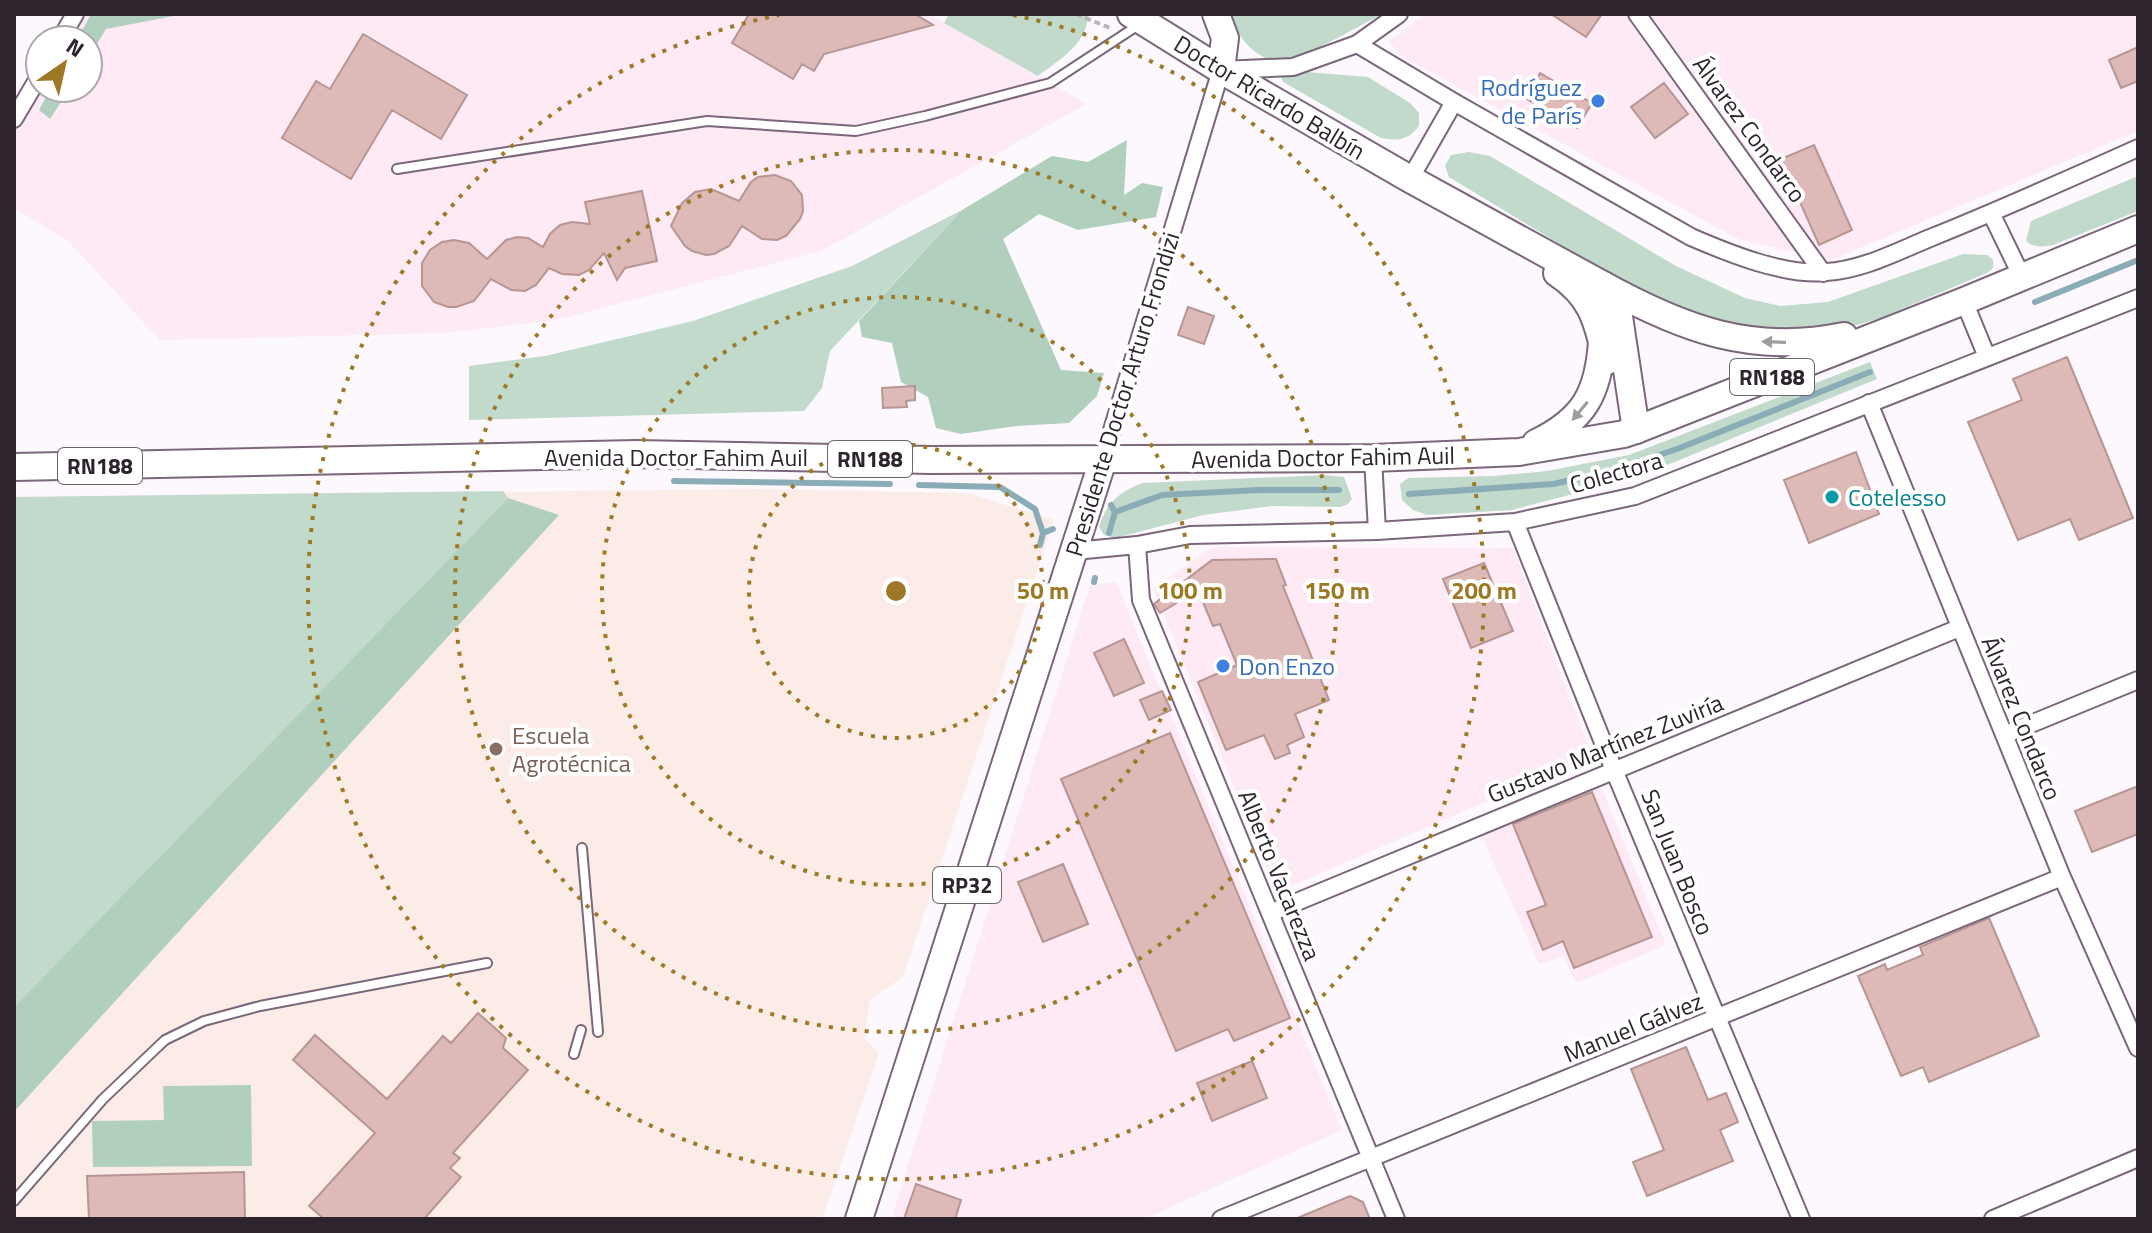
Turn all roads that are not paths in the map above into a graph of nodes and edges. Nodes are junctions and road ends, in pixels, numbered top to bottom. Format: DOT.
graph roads {
  1 [pos="1216,14"];
  2 [pos="1399,14"];
  3 [pos="1637,14"];
  4 [pos="1133,23"];
  5 [pos="1357,44"];
  6 [pos="1221,70"];
  7 [pos="1454,102"];
  8 [pos="2138,148"];
  9 [pos="397,169"];
  10 [pos="1410,179"];
  11 [pos="1991,213"];
  12 [pos="2138,229"];
  13 [pos="1823,273"];
  14 [pos="2022,277"];
  15 [pos="1603,285"];
  16 [pos="2138,298"];
  17 [pos="1964,301"];
  18 [pos="1906,323"];
  19 [pos="1602,340"];
  20 [pos="1987,357"];
  21 [pos="1869,403"];
  22 [pos="1630,432"];
  23 [pos="1519,452"];
  24 [pos="1373,458"];
  25 [pos="1103,460"];
  26 [pos="14,467"];
  27 [pos="1515,522"];
  28 [pos="1377,531"];
  29 [pos="1137,545"];
  30 [pos="1075,551"];
  31 [pos="1959,628"];
  32 [pos="2138,680"];
  33 [pos="2004,735"];
  34 [pos="1614,770"];
  35 [pos="582,848"];
  36 [pos="2062,877"];
  37 [pos="1270,913"];
  38 [pos="487,963"];
  39 [pos="1717,1019"];
  40 [pos="581,1030"];
  41 [pos="598,1032"];
  42 [pos="2138,1048"];
  43 [pos="574,1054"];
  44 [pos="1370,1157"];
  45 [pos="2138,1158"];
  46 [pos="14,1201"];
  47 [pos="859,1219"];
  48 [pos="1221,1219"];
  49 [pos="1396,1219"];
  50 [pos="1801,1219"];
  51 [pos="1993,1219"];
  1 -- 6 [label="main road"];
  2 -- 5 [label="street"];
  3 -- 13 [label="street, Álvarez Condarco"];
  4 -- 6 [label="main road, Doctor Ricardo Balbín"];
  4 -- 9 [label="lane"];
  5 -- 6 [label="street"];
  5 -- 7 [label="street"];
  6 -- 10 [label="main road, Doctor Ricardo Balbín"];
  6 -- 25 [label="street, Presidente Doctor Arturo Frondizi"];
  7 -- 10 [label="street"];
  7 -- 13 [label="street"];
  8 -- 11 [label="street"];
  10 -- 15 [label="main road, Doctor Ricardo Balbín"];
  10 -- 19 [label="main road, Doctor Ricardo Balbín"];
  11 -- 13 [label="street"];
  11 -- 14 [label="street"];
  12 -- 14 [label="main road, RN188"];
  14 -- 17 [label="main road, RN188"];
  18 -- 15 [label="main road, Doctor Ricardo Balbín, one-way"];
  15 -- 22 [label="main road"];
  16 -- 20 [label="street, Colectora"];
  17 -- 18 [label="main road, RN188"];
  17 -- 20 [label="street"];
  18 -- 22 [label="main road, RN188"];
  19 -- 22 [label="main road, Doctor Ricardo Balbín"];
  19 -- 23 [label="main road, one-way"];
  20 -- 21 [label="street, Colectora"];
  21 -- 27 [label="street, Colectora"];
  21 -- 31 [label="street, Álvarez Condarco"];
  22 -- 23 [label="main road, Avenida Doctor Fahim Auil / RN188"];
  23 -- 24 [label="main road, Avenida Doctor Fahim Auil / RN188"];
  24 -- 25 [label="main road, Avenida Doctor Fahim Auil / RN188"];
  24 -- 28 [label="street"];
  25 -- 26 [label="main road, Avenida Doctor Fahim Auil / RN188"];
  25 -- 30 [label="main road, Presidente Doctor Arturo Frondizi / RP32"];
  27 -- 28 [label="street, Colectora"];
  27 -- 34 [label="street, San Juan Bosco"];
  28 -- 29 [label="street, Colectora"];
  29 -- 30 [label="street, Colectora"];
  29 -- 37 [label="street, Alberto Vacarezza"];
  30 -- 47 [label="main road, Presidente Doctor Arturo Frondizi / RP32"];
  31 -- 33 [label="street, Álvarez Condarco"];
  31 -- 34 [label="street, Gustavo Martínez Zuviría"];
  32 -- 33 [label="street"];
  33 -- 36 [label="street, Álvarez Condarco"];
  34 -- 37 [label="street, Gustavo Martínez Zuviría"];
  34 -- 39 [label="street, San Juan Bosco"];
  35 -- 41 [label="lane"];
  36 -- 39 [label="street, Manuel Gálvez"];
  36 -- 42 [label="street, Álvarez Condarco"];
  37 -- 44 [label="street, Alberto Vacarezza"];
  38 -- 46 [label="lane"];
  39 -- 44 [label="street, Manuel Gálvez"];
  39 -- 50 [label="street, San Juan Bosco"];
  40 -- 43 [label="lane"];
  44 -- 48 [label="street, Manuel Gálvez"];
  44 -- 49 [label="street, Alberto Vacarezza"];
  45 -- 51 [label="street"];
}
